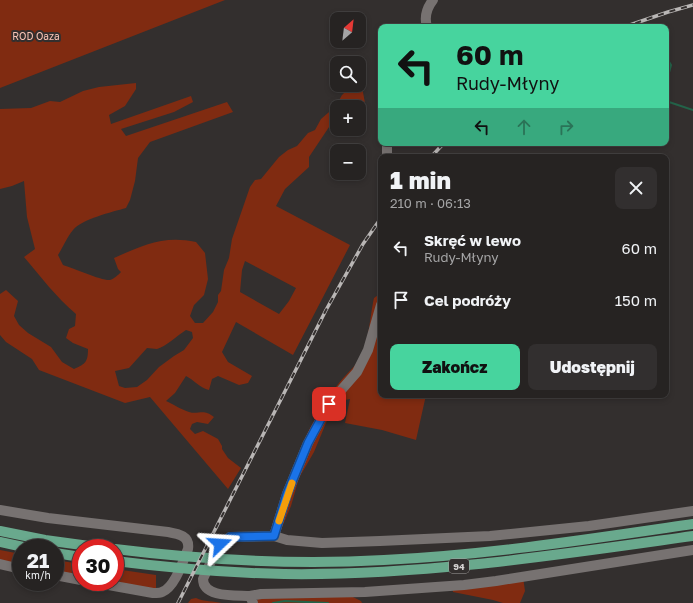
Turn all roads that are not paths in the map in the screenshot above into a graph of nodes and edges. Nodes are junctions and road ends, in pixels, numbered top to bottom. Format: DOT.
graph roads {
  1 [pos="433,0"];
  2 [pos="426,24"];
  3 [pos="378,315"];
  4 [pos="0,510"];
  5 [pos="693,511"];
  6 [pos="693,524"];
  7 [pos="0,531"];
  8 [pos="274,536"];
  9 [pos="693,536"];
  10 [pos="0,542"];
  11 [pos="72,544"];
  12 [pos="12,545"];
  13 [pos="124,550"];
  14 [pos="693,550"];
  15 [pos="124,562"];
  16 [pos="0,564"];
  17 [pos="12,567"];
  18 [pos="124,588"];
  19 [pos="251,600"];
  1 -- 2 [label="street"];
  3 -- 8 [label="street"];
  4 -- 18 [label="street"];
  5 -- 8 [label="street"];
  6 -- 13 [label="main road, 94"];
  7 -- 11 [label="main road"];
  8 -- 19 [label="street"];
  9 -- 15 [label="main road, 94"];
  10 -- 12 [label="main road"];
  14 -- 19 [label="street"];
  16 -- 17 [label="street"];
}
